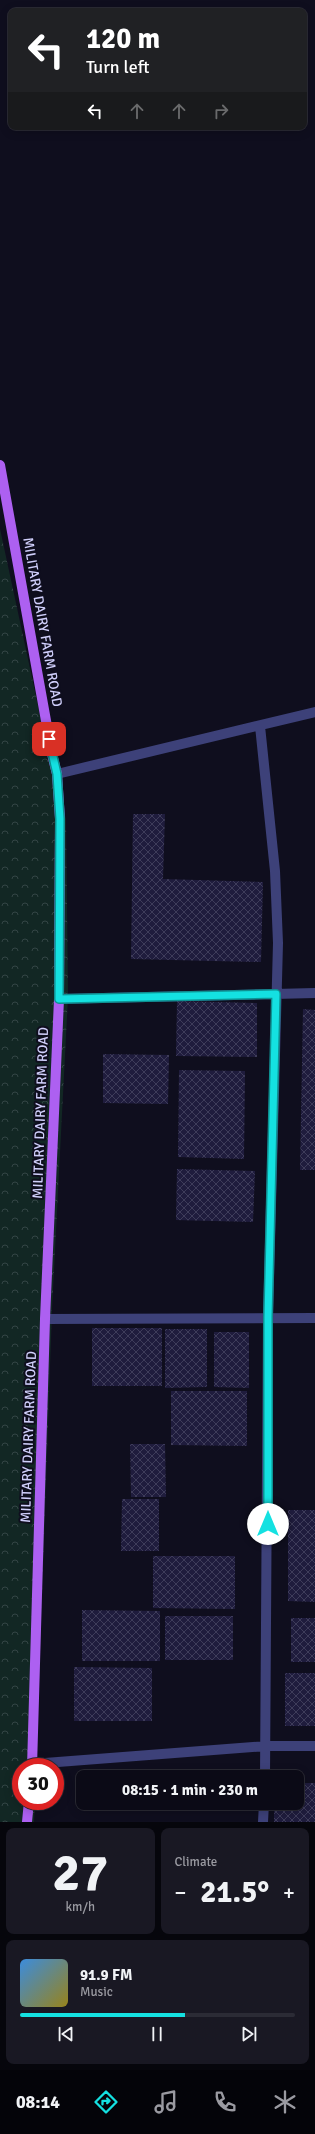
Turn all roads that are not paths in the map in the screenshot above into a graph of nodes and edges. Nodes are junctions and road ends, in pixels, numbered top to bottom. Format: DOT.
graph roads {
  1 [pos="0,464"];
  2 [pos="315,712"];
  3 [pos="260,726"];
  4 [pos="57,774"];
  5 [pos="315,993"];
  6 [pos="276,994"];
  7 [pos="59,999"];
  8 [pos="268,1317"];
  9 [pos="315,1318"];
  10 [pos="45,1319"];
  11 [pos="267,1746"];
  12 [pos="315,1746"];
  13 [pos="32,1758"];
  14 [pos="64,1763"];
  15 [pos="265,1770"];
  16 [pos="28,1810"];
  17 [pos="264,1810"];
  18 [pos="27,1822"];
  19 [pos="263,1822"];
  1 -- 4 [label="main road, MILITARY DAIRY FARM ROAD"];
  2 -- 3 [label="street"];
  3 -- 4 [label="street"];
  3 -- 6 [label="street"];
  4 -- 7 [label="main road, MILITARY DAIRY FARM ROAD"];
  5 -- 6 [label="street"];
  6 -- 7 [label="street"];
  6 -- 8 [label="street"];
  7 -- 10 [label="main road, MILITARY DAIRY FARM ROAD"];
  8 -- 9 [label="street"];
  8 -- 10 [label="street"];
  8 -- 11 [label="street"];
  10 -- 13 [label="main road, MILITARY DAIRY FARM ROAD"];
  11 -- 12 [label="street"];
  11 -- 14 [label="street"];
  11 -- 15 [label="street"];
  16 -- 18 [label="main road"];
  17 -- 19 [label="street"];
}
